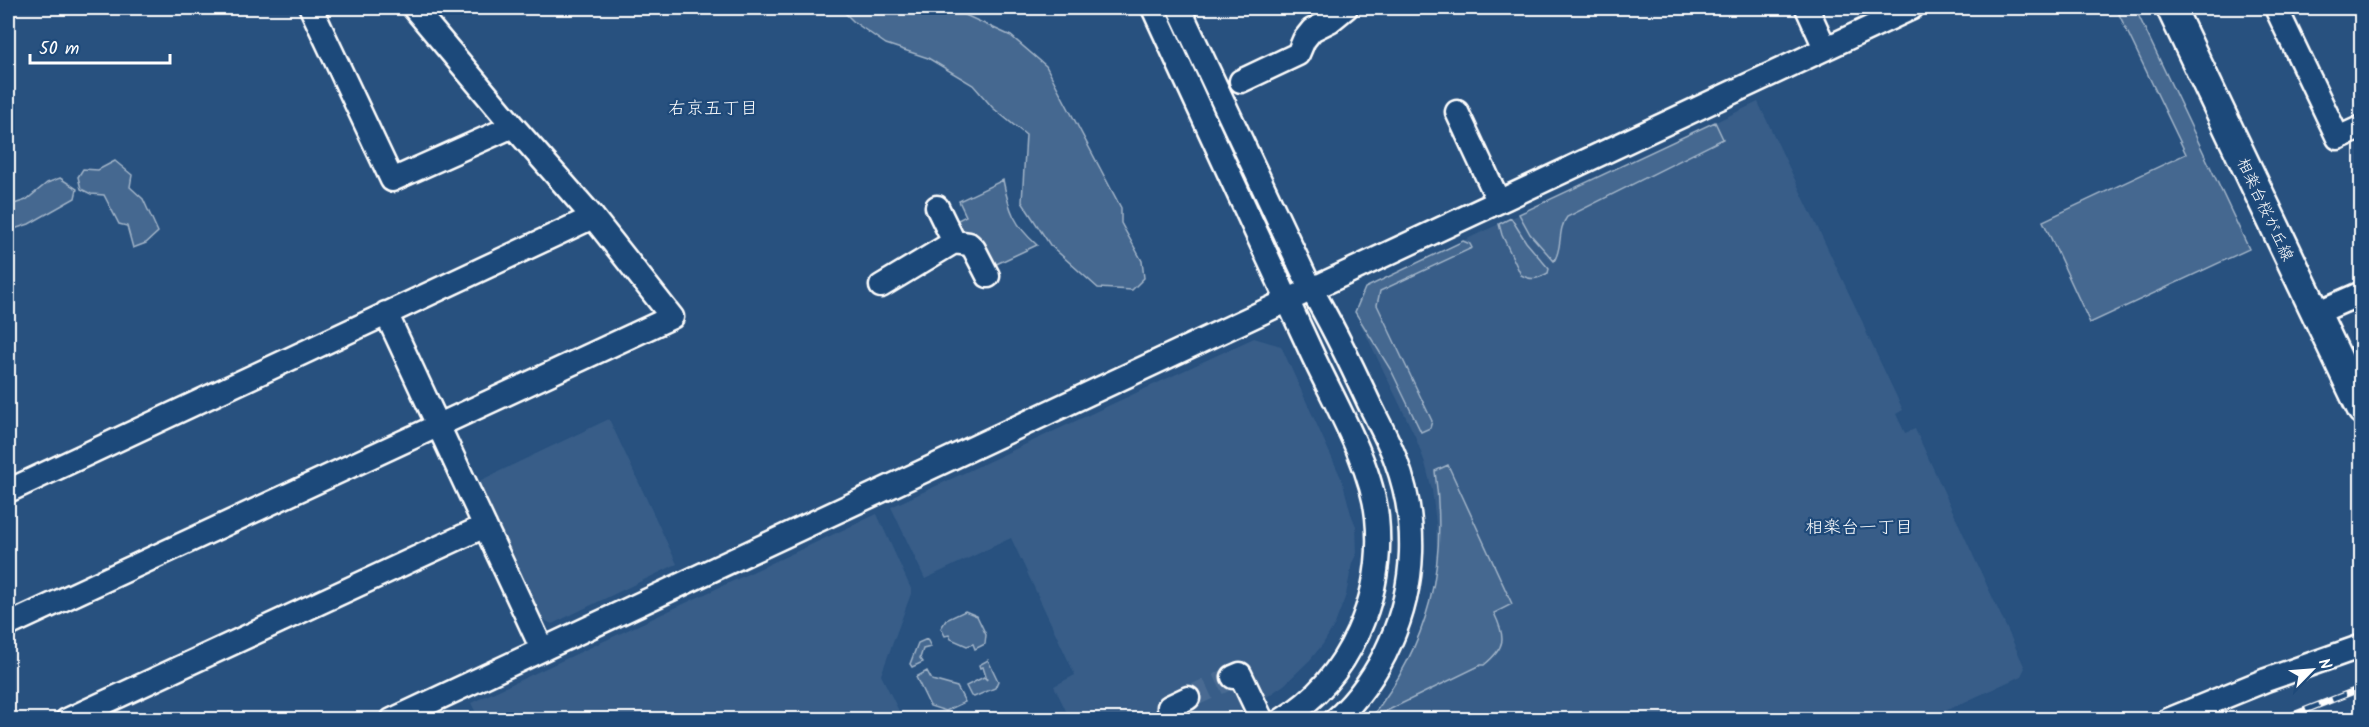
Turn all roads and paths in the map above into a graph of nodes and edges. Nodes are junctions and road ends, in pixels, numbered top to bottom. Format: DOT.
graph roads {
  1 [pos="311,8"];
  2 [pos="414,8"];
  3 [pos="1153,8"];
  4 [pos="1179,8"];
  5 [pos="1346,8"];
  6 [pos="1807,8"];
  7 [pos="1912,8"];
  8 [pos="2170,8"];
  9 [pos="2276,8"];
  10 [pos="1825,48"];
  11 [pos="1241,81"];
  12 [pos="1457,112"];
  13 [pos="513,126"];
  14 [pos="2361,127"];
  15 [pos="1498,200"];
  16 [pos="937,207"];
  17 [pos="593,217"];
  18 [pos="954,242"];
  19 [pos="988,276"];
  20 [pos="881,286"];
  21 [pos="1311,289"];
  22 [pos="2361,293"];
  23 [pos="1289,299"];
  24 [pos="386,313"];
  25 [pos="2316,313"];
  26 [pos="2361,410"];
  27 [pos="437,424"];
  28 [pos="8,490"];
  29 [pos="485,526"];
  30 [pos="8,625"];
  31 [pos="2361,646"];
  32 [pos="542,649"];
  33 [pos="1233,677"];
  34 [pos="1188,698"];
  35 [pos="68,720"];
  36 [pos="392,720"];
  37 [pos="1172,720"];
  38 [pos="1262,720"];
  39 [pos="1282,720"];
  40 [pos="1335,720"];
  41 [pos="2168,720"];
  1 -- 13 [label="street"];
  2 -- 13 [label="street"];
  3 -- 23 [label="street"];
  4 -- 21 [label="street"];
  5 -- 11 [label="street"];
  6 -- 10 [label="street"];
  7 -- 10 [label="street"];
  8 -- 25 [label="main road, 相楽台桜が丘線"];
  9 -- 14 [label="street"];
  10 -- 15 [label="street"];
  12 -- 15 [label="street"];
  13 -- 17 [label="street"];
  15 -- 21 [label="street"];
  16 -- 18 [label="street"];
  17 -- 24 [label="street"];
  17 -- 27 [label="street"];
  18 -- 19 [label="street"];
  18 -- 20 [label="street"];
  21 -- 23 [label="street"];
  21 -- 40 [label="street"];
  22 -- 25 [label="street"];
  23 -- 32 [label="street"];
  23 -- 39 [label="street"];
  24 -- 27 [label="street"];
  24 -- 28 [label="street"];
  25 -- 26 [label="main road, 相楽台桜が丘線"];
  27 -- 29 [label="street"];
  27 -- 30 [label="street"];
  29 -- 32 [label="street"];
  29 -- 35 [label="street"];
  31 -- 41 [label="street"];
  32 -- 36 [label="street"];
  33 -- 38 [label="street"];
  34 -- 37 [label="street"];
}
